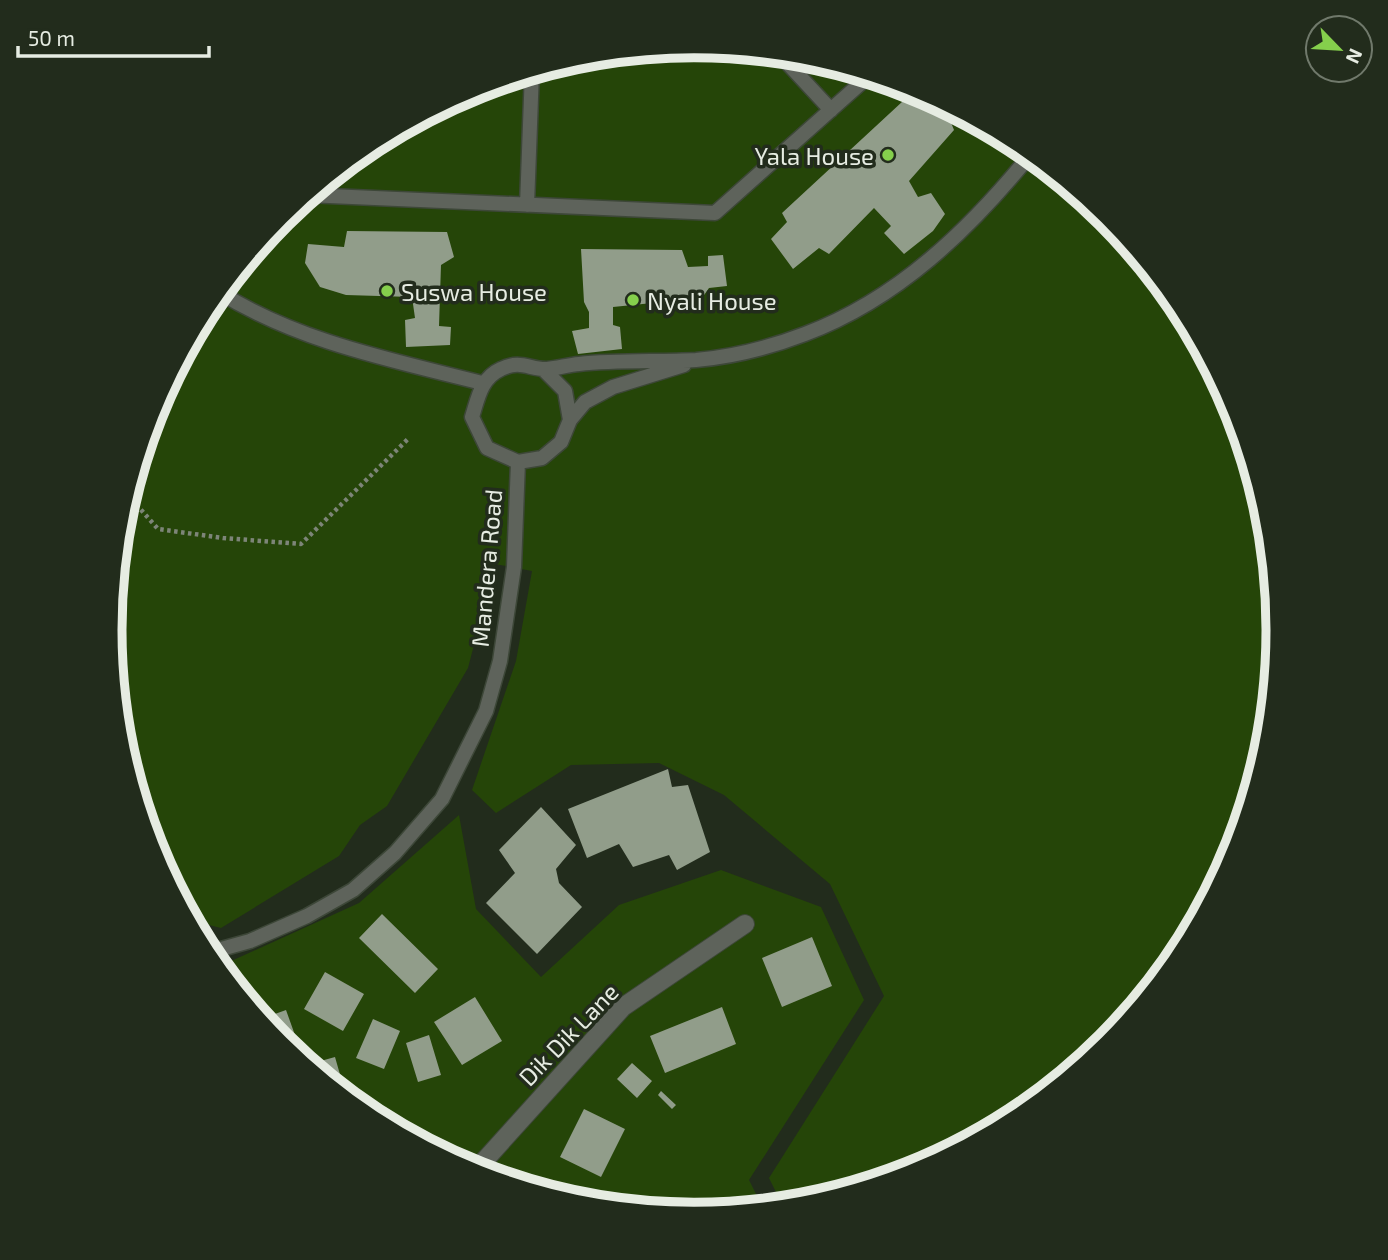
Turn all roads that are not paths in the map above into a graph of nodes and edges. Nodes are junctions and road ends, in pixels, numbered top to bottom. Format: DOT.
graph roads {
  1 [pos="791,67"];
  2 [pos="532,81"];
  3 [pos="861,83"];
  4 [pos="831,110"];
  5 [pos="1024,163"];
  6 [pos="322,196"];
  7 [pos="527,205"];
  8 [pos="228,298"];
  9 [pos="699,360"];
  10 [pos="544,370"];
  11 [pos="482,383"];
  12 [pos="570,420"];
  13 [pos="518,462"];
  14 [pos="745,924"];
  15 [pos="219,950"];
  16 [pos="483,1162"];
  1 -- 4 [label="lane"];
  2 -- 7 [label="lane"];
  3 -- 4 [label="lane"];
  4 -- 7 [label="lane"];
  5 -- 9 [label="lane"];
  6 -- 7 [label="lane"];
  8 -- 11 [label="lane"];
  9 -- 10 [label="lane"];
  9 -- 12 [label="lane"];
  10 -- 11 [label="lane"];
  10 -- 12 [label="lane"];
  11 -- 13 [label="lane"];
  12 -- 13 [label="lane"];
  13 -- 15 [label="lane, Mandera Road"];
  14 -- 16 [label="street, Dik Dik Lane"];
}
